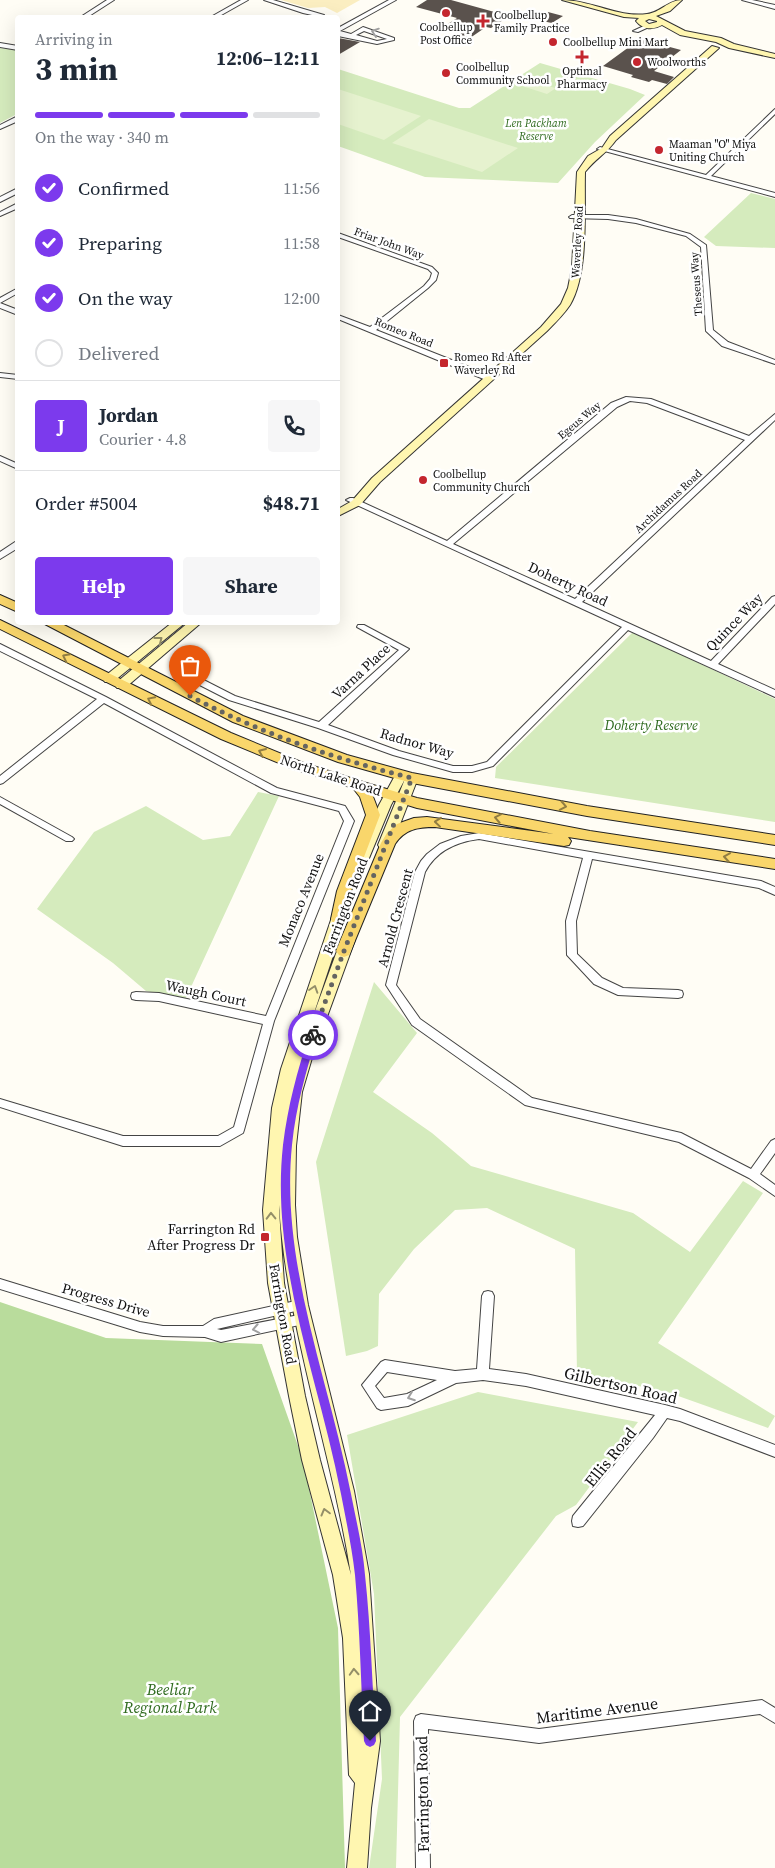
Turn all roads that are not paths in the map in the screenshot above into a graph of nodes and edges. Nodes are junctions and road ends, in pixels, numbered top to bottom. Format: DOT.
graph roads {
  1 [pos="112,0"];
  2 [pos="245,0"];
  3 [pos="267,0"];
  4 [pos="393,0"];
  5 [pos="556,0"];
  6 [pos="566,0"];
  7 [pos="678,0"];
  8 [pos="745,0"];
  9 [pos="585,6"];
  10 [pos="775,7"];
  11 [pos="666,9"];
  12 [pos="86,15"];
  13 [pos="216,15"];
  14 [pos="322,15"];
  15 [pos="650,22"];
  16 [pos="340,31"];
  17 [pos="340,33"];
  18 [pos="352,36"];
  19 [pos="0,45"];
  20 [pos="714,45"];
  21 [pos="15,48"];
  22 [pos="775,56"];
  23 [pos="775,111"];
  24 [pos="15,120"];
  25 [pos="0,127"];
  26 [pos="602,149"];
  27 [pos="707,177"];
  28 [pos="15,192"];
  29 [pos="775,195"];
  30 [pos="0,200"];
  31 [pos="15,206"];
  32 [pos="0,214"];
  33 [pos="576,215"];
  34 [pos="340,236"];
  35 [pos="15,292"];
  36 [pos="0,301"];
  37 [pos="0,305"];
  38 [pos="15,312"];
  39 [pos="340,318"];
  40 [pos="370,330"];
  41 [pos="775,362"];
  42 [pos="0,375"];
  43 [pos="15,377"];
  44 [pos="486,377"];
  45 [pos="775,416"];
  46 [pos="750,439"];
  47 [pos="0,458"];
  48 [pos="15,466"];
  49 [pos="353,501"];
  50 [pos="340,506"];
  51 [pos="340,511"];
  52 [pos="448,544"];
  53 [pos="15,546"];
  54 [pos="0,556"];
  55 [pos="0,599"];
  56 [pos="775,599"];
  57 [pos="577,602"];
  58 [pos="15,606"];
  59 [pos="0,624"];
  60 [pos="52,625"];
  61 [pos="178,625"];
  62 [pos="194,625"];
  63 [pos="628,626"];
  64 [pos="361,627"];
  65 [pos="0,648"];
  66 [pos="712,665"];
  67 [pos="134,666"];
  68 [pos="185,674"];
  69 [pos="115,682"];
  70 [pos="775,694"];
  71 [pos="103,699"];
  72 [pos="321,726"];
  73 [pos="406,776"];
  74 [pos="0,780"];
  75 [pos="358,785"];
  76 [pos="396,797"];
  77 [pos="0,800"];
  78 [pos="590,836"];
  79 [pos="69,839"];
  80 [pos="775,840"];
  81 [pos="589,854"];
  82 [pos="775,864"];
  83 [pos="775,891"];
  84 [pos="338,919"];
  85 [pos="344,951"];
  86 [pos="678,994"];
  87 [pos="136,996"];
  88 [pos="269,1021"];
  89 [pos="0,1103"];
  90 [pos="775,1144"];
  91 [pos="753,1175"];
  92 [pos="775,1191"];
  93 [pos="0,1284"];
  94 [pos="488,1296"];
  95 [pos="302,1312"];
  96 [pos="283,1316"];
  97 [pos="483,1374"];
  98 [pos="455,1377"];
  99 [pos="664,1411"];
  100 [pos="775,1451"];
  101 [pos="578,1521"];
  102 [pos="775,1716"];
  103 [pos="421,1721"];
  104 [pos="361,1808"];
  105 [pos="357,1868"];
  106 [pos="423,1868"];
  1 -- 12 [label="street"];
  2 -- 13 [label="street"];
  3 -- 14 [label="street"];
  4 -- 16 [label="street"];
  5 -- 9 [label="street"];
  6 -- 9 [label="street"];
  7 -- 11 [label="street"];
  8 -- 10 [label="street"];
  9 -- 15 [label="street"];
  11 -- 15 [label="street"];
  11 -- 15 [label="street"];
  15 -- 20 [label="street"];
  17 -- 18 [label="street"];
  18 -- 18 [label="street, one-way"];
  19 -- 21 [label="street"];
  20 -- 22 [label="street"];
  20 -- 26 [label="street, Waverley Road"];
  23 -- 27 [label="street"];
  24 -- 25 [label="street"];
  26 -- 27 [label="street"];
  26 -- 33 [label="street, Waverley Road"];
  27 -- 29 [label="street"];
  28 -- 30 [label="street"];
  31 -- 32 [label="street"];
  33 -- 41 [label="street, Theseus Way"];
  33 -- 44 [label="street, Waverley Road"];
  34 -- 40 [label="street, Friar John Way"];
  35 -- 36 [label="street"];
  37 -- 38 [label="street"];
  39 -- 40 [label="street, Romeo Road"];
  40 -- 44 [label="street, Romeo Road"];
  42 -- 43 [label="street"];
  44 -- 49 [label="street, Waverley Road"];
  45 -- 46 [label="street, Archidamus Road"];
  46 -- 52 [label="street, Egeus Way"];
  46 -- 57 [label="street, Archidamus Road"];
  47 -- 48 [label="street"];
  49 -- 50 [label="street, Waverley Road"];
  49 -- 51 [label="street, Waverley Road"];
  49 -- 52 [label="street, Doherty Road"];
  52 -- 57 [label="street, Doherty Road"];
  53 -- 54 [label="street"];
  55 -- 58 [label="main road"];
  56 -- 66 [label="street, Quince Way"];
  57 -- 63 [label="street, Doherty Road"];
  69 -- 59 [label="main road, North Lake Road, one-way"];
  60 -- 67 [label="main road, North Lake Road"];
  67 -- 61 [label="street, one-way"];
  62 -- 67 [label="street"];
  63 -- 66 [label="street, Doherty Road"];
  63 -- 72 [label="street, Radnor Way"];
  64 -- 72 [label="street, Varna Place"];
  65 -- 71 [label="street, Monaco Avenue"];
  66 -- 70 [label="street, Doherty Road"];
  67 -- 69 [label="street"];
  67 -- 73 [label="main road, North Lake Road"];
  68 -- 72 [label="street, Radnor Way"];
  75 -- 69 [label="main road, North Lake Road, one-way"];
  71 -- 74 [label="street"];
  71 -- 88 [label="street, Monaco Avenue"];
  73 -- 76 [label="street, Farrington Road"];
  73 -- 80 [label="main road, North Lake Road, one-way"];
  75 -- 76 [label="main road, North Lake Road"];
  75 -- 84 [label="main road"];
  78 -- 76 [label="main road, North Lake Road, one-way"];
  76 -- 84 [label="street, Farrington Road"];
  76 -- 85 [label="main road, Farrington Road"];
  77 -- 79 [label="street"];
  82 -- 78 [label="main road, North Lake Road, one-way"];
  78 -- 85 [label="main road, one-way"];
  81 -- 83 [label="street, Arnold Crescent"];
  81 -- 86 [label="street"];
  81 -- 91 [label="street, Arnold Crescent"];
  96 -- 84 [label="street, Farrington Road, one-way"];
  85 -- 95 [label="street, Farrington Road"];
  87 -- 88 [label="street, Waugh Court"];
  88 -- 89 [label="street, Monaco Avenue"];
  90 -- 91 [label="street"];
  91 -- 92 [label="street, Arnold Crescent"];
  93 -- 96 [label="street, Progress Drive"];
  94 -- 97 [label="street"];
  95 -- 96 [label="street, Progress Drive"];
  95 -- 104 [label="street, Farrington Road"];
  104 -- 96 [label="street, Farrington Road, one-way"];
  97 -- 98 [label="street, Gilbertson Road"];
  97 -- 99 [label="street, Gilbertson Road"];
  98 -- 98 [label="street, Gilbertson Road, one-way"];
  99 -- 100 [label="street, Gilbertson Road"];
  99 -- 101 [label="street, Ellis Road"];
  102 -- 103 [label="street, Maritime Avenue"];
  103 -- 106 [label="street, Farrington Road"];
  104 -- 105 [label="street, Farrington Road"];
}
